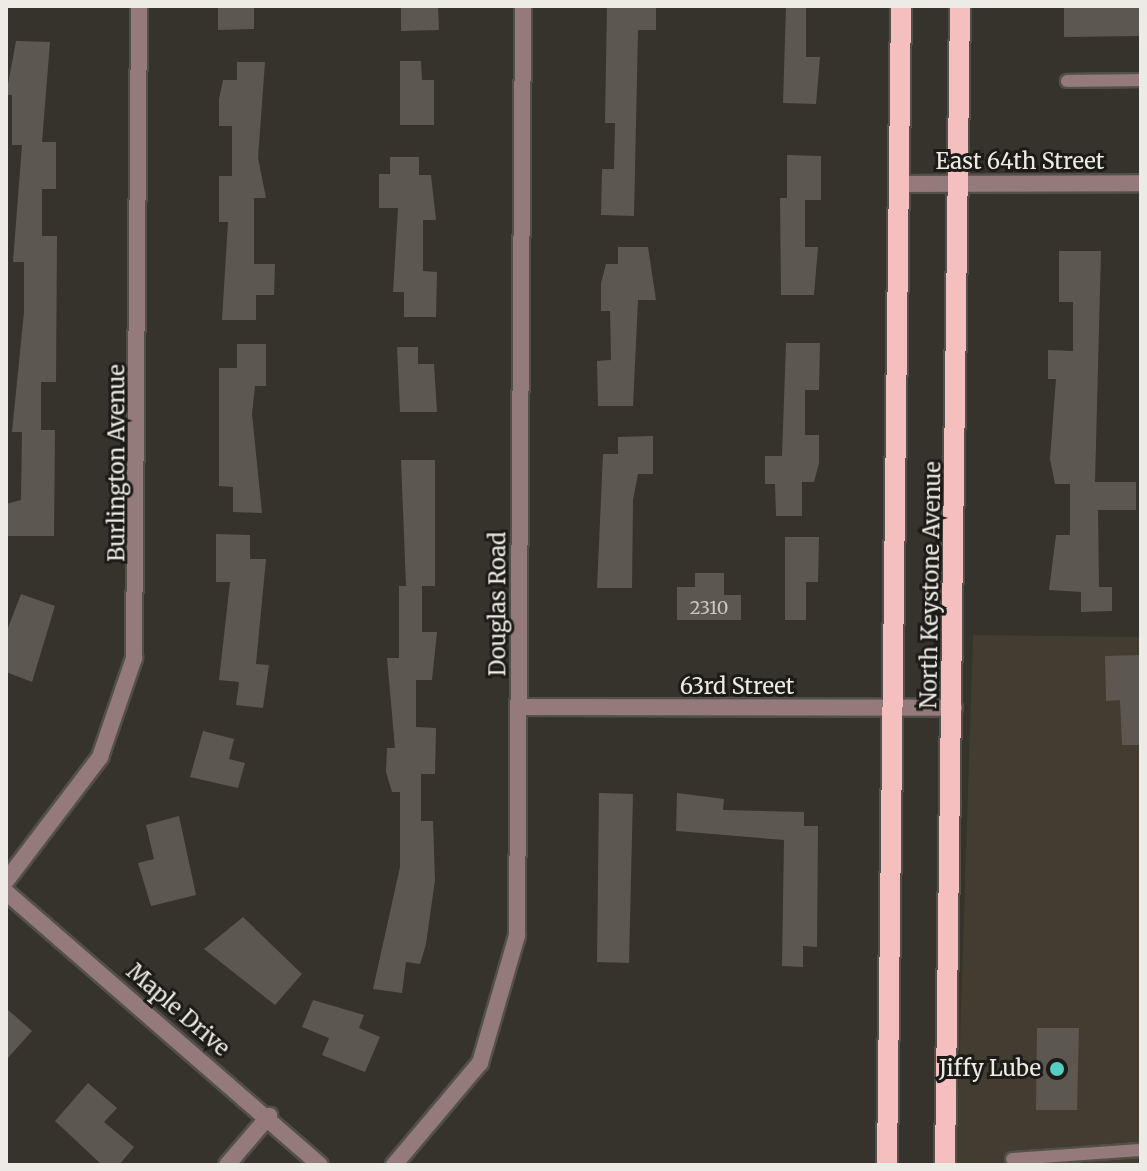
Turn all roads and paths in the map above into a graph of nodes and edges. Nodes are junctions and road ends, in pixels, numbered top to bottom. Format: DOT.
graph roads {
  1 [pos="139,6"];
  2 [pos="523,6"];
  3 [pos="901,6"];
  4 [pos="960,6"];
  5 [pos="1141,80"];
  6 [pos="1067,81"];
  7 [pos="959,183"];
  8 [pos="1141,183"];
  9 [pos="900,184"];
  10 [pos="520,707"];
  11 [pos="894,708"];
  12 [pos="954,708"];
  13 [pos="6,881"];
  14 [pos="6,892"];
  15 [pos="269,1116"];
  16 [pos="1141,1150"];
  17 [pos="1012,1159"];
  18 [pos="227,1165"];
  19 [pos="320,1165"];
  20 [pos="394,1165"];
  21 [pos="887,1165"];
  22 [pos="945,1165"];
  1 -- 13 [label="street, Burlington Avenue"];
  2 -- 10 [label="street, Douglas Road"];
  3 -- 9 [label="main road, North Keystone Avenue"];
  4 -- 7 [label="main road, North Keystone Avenue"];
  5 -- 6 [label="lane"];
  7 -- 8 [label="street, East 64th Street"];
  7 -- 9 [label="street, East 64th Street"];
  7 -- 12 [label="main road, North Keystone Avenue"];
  9 -- 11 [label="main road, North Keystone Avenue"];
  10 -- 11 [label="street, 63rd Street"];
  10 -- 20 [label="street, Douglas Road"];
  11 -- 12 [label="street, 63rd Street"];
  11 -- 21 [label="main road, North Keystone Avenue"];
  12 -- 22 [label="main road, North Keystone Avenue"];
  14 -- 15 [label="street, Maple Drive"];
  15 -- 18 [label="street"];
  15 -- 19 [label="street, Maple Drive"];
  16 -- 17 [label="lane"];
}
